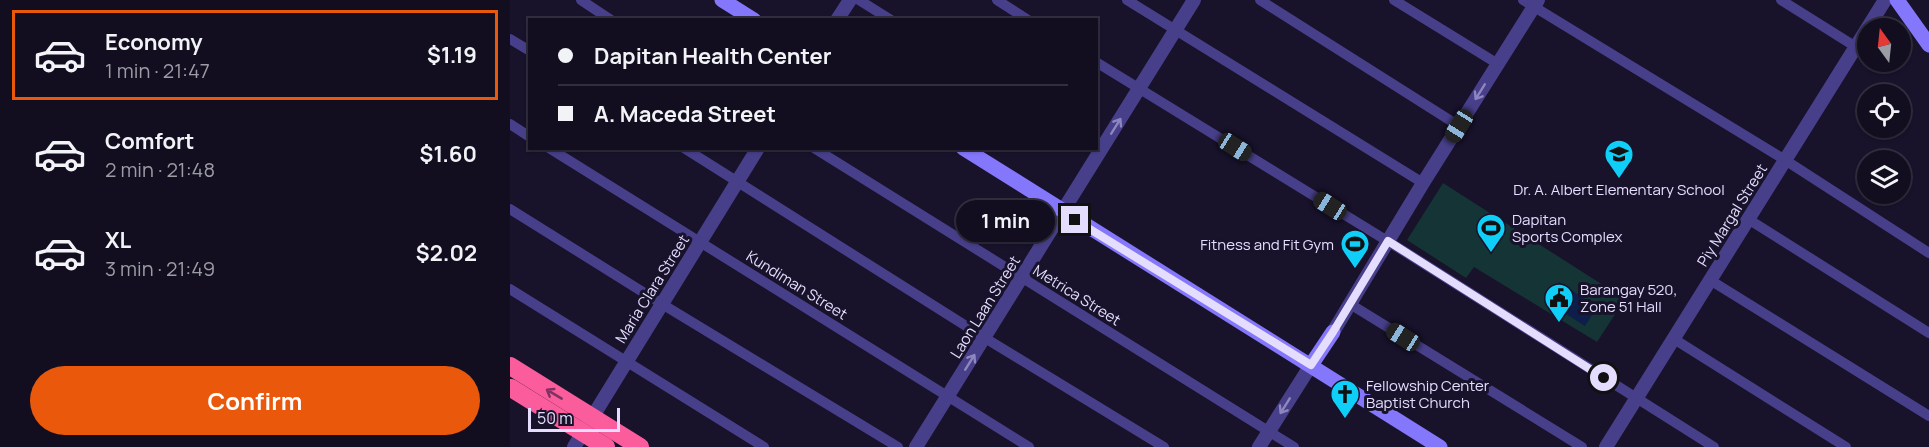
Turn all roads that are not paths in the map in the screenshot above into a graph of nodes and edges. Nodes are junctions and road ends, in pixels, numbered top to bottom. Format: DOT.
graph roads {
  1 [pos="581,0"];
  2 [pos="722,0"];
  3 [pos="850,0"];
  4 [pos="859,0"];
  5 [pos="996,0"];
  6 [pos="1127,0"];
  7 [pos="1194,0"];
  8 [pos="1260,0"];
  9 [pos="1394,0"];
  10 [pos="1781,0"];
  11 [pos="1885,0"];
  12 [pos="1897,0"];
  13 [pos="1532,2"];
  14 [pos="608,18"];
  15 [pos="751,18"];
  16 [pos="838,18"];
  17 [pos="888,18"];
  18 [pos="1025,18"];
  19 [pos="1175,30"];
  20 [pos="510,39"];
  21 [pos="1929,45"];
  22 [pos="1856,47"];
  23 [pos="528,50"];
  24 [pos="1098,63"];
  25 [pos="1498,64"];
  26 [pos="1139,88"];
  27 [pos="510,124"];
  28 [pos="1459,126"];
  29 [pos="528,135"];
  30 [pos="1099,146"];
  31 [pos="552,150"];
  32 [pos="687,150"];
  33 [pos="757,150"];
  34 [pos="817,150"];
  35 [pos="966,150"];
  36 [pos="1097,150"];
  37 [pos="1785,160"];
  38 [pos="737,182"];
  39 [pos="1423,183"];
  40 [pos="510,209"];
  41 [pos="1063,211"];
  42 [pos="1748,219"];
  43 [pos="1388,241"];
  44 [pos="700,243"];
  45 [pos="1929,253"];
  46 [pos="1022,279"];
  47 [pos="1710,280"];
  48 [pos="510,289"];
  49 [pos="662,304"];
  50 [pos="1350,304"];
  51 [pos="1333,332"];
  52 [pos="1929,333"];
  53 [pos="985,338"];
  54 [pos="1674,339"];
  55 [pos="627,361"];
  56 [pos="1311,365"];
  57 [pos="510,366"];
  58 [pos="511,387"];
  59 [pos="949,396"];
  60 [pos="1637,398"];
  61 [pos="1929,416"];
  62 [pos="1269,431"];
  63 [pos="574,447"];
  64 [pos="606,447"];
  65 [pos="640,447"];
  66 [pos="764,447"];
  67 [pos="898,447"];
  68 [pos="916,447"];
  69 [pos="1029,447"];
  70 [pos="1164,447"];
  71 [pos="1259,447"];
  72 [pos="1294,447"];
  73 [pos="1440,447"];
  74 [pos="1582,447"];
  75 [pos="1606,447"];
  76 [pos="1714,447"];
  77 [pos="1846,447"];
  1 -- 14 [label="street"];
  2 -- 15 [label="main road"];
  3 -- 16 [label="street"];
  4 -- 17 [label="street"];
  5 -- 18 [label="street"];
  6 -- 19 [label="street"];
  7 -- 19 [label="street, Laon Laan Street"];
  8 -- 28 [label="street"];
  9 -- 25 [label="street"];
  10 -- 22 [label="street"];
  11 -- 22 [label="street, Piy Margal Street"];
  12 -- 21 [label="main road"];
  13 -- 25 [label="street"];
  13 -- 37 [label="street"];
  19 -- 26 [label="street, Laon Laan Street"];
  19 -- 39 [label="street"];
  20 -- 23 [label="street"];
  22 -- 37 [label="street, Piy Margal Street"];
  24 -- 26 [label="street"];
  25 -- 28 [label="street, one-way"];
  30 -- 26 [label="street, Laon Laan Street, one-way"];
  26 -- 43 [label="street"];
  27 -- 29 [label="street"];
  28 -- 39 [label="street"];
  31 -- 44 [label="street, Kundiman Street"];
  32 -- 38 [label="street"];
  33 -- 38 [label="street, Maria Clara Street"];
  34 -- 46 [label="street, Metrica Street"];
  35 -- 41 [label="main road"];
  36 -- 41 [label="street, Laon Laan Street"];
  37 -- 42 [label="street, Piy Margal Street"];
  37 -- 45 [label="street"];
  38 -- 44 [label="street, Maria Clara Street"];
  38 -- 53 [label="street"];
  39 -- 43 [label="street"];
  40 -- 49 [label="street"];
  41 -- 46 [label="street, Laon Laan Street"];
  41 -- 56 [label="main road"];
  42 -- 47 [label="street, Piy Margal Street"];
  42 -- 52 [label="street"];
  43 -- 50 [label="street"];
  43 -- 60 [label="street"];
  44 -- 49 [label="street, Maria Clara Street"];
  44 -- 59 [label="street, Kundiman Street"];
  46 -- 53 [label="street, Laon Laan Street"];
  46 -- 62 [label="street, Metrica Street"];
  47 -- 54 [label="street, Piy Margal Street"];
  47 -- 61 [label="street"];
  48 -- 55 [label="street"];
  49 -- 55 [label="street, Maria Clara Street"];
  49 -- 67 [label="street"];
  50 -- 51 [label="street"];
  50 -- 74 [label="street"];
  51 -- 56 [label="main road"];
  59 -- 53 [label="street, Laon Laan Street, one-way"];
  53 -- 70 [label="street"];
  54 -- 60 [label="street, Piy Margal Street"];
  54 -- 77 [label="street"];
  55 -- 63 [label="street, Maria Clara Street"];
  55 -- 66 [label="street"];
  56 -- 62 [label="street, one-way"];
  56 -- 73 [label="main road"];
  65 -- 57 [label="highway, one-way, bridge"];
  58 -- 64 [label="highway, bridge"];
  59 -- 68 [label="street, Laon Laan Street"];
  59 -- 69 [label="street, Kundiman Street"];
  60 -- 75 [label="street, Piy Margal Street"];
  60 -- 76 [label="street"];
  62 -- 71 [label="street"];
  62 -- 72 [label="street, Metrica Street"];
}
